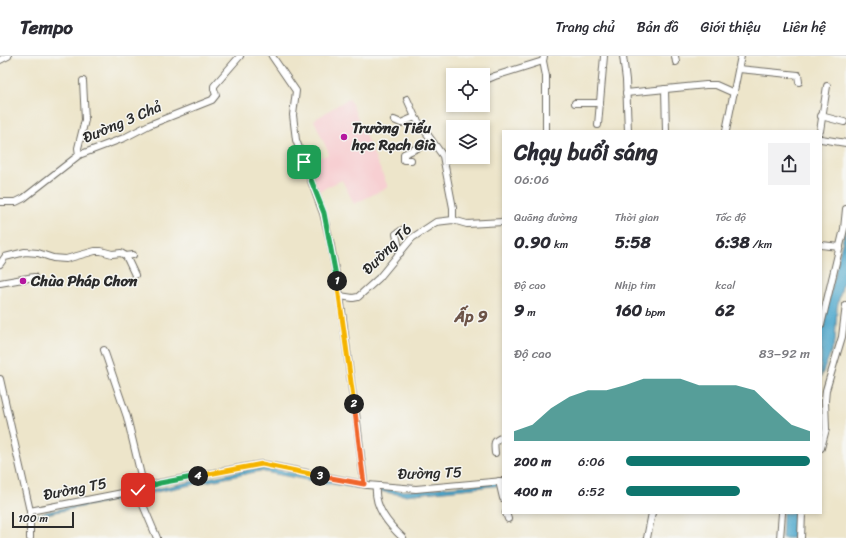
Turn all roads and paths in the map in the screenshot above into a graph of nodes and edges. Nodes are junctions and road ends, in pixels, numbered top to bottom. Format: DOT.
graph roads {
  1 [pos="8,56"];
  2 [pos="240,56"];
  3 [pos="272,56"];
  4 [pos="604,56"];
  5 [pos="623,56"];
  6 [pos="741,56"];
  7 [pos="544,58"];
  8 [pos="0,60"];
  9 [pos="739,69"];
  10 [pos="490,78"];
  11 [pos="83,81"];
  12 [pos="799,82"];
  13 [pos="827,86"];
  14 [pos="665,89"];
  15 [pos="626,93"];
  16 [pos="734,93"];
  17 [pos="407,100"];
  18 [pos="574,103"];
  19 [pos="600,103"];
  20 [pos="821,116"];
  21 [pos="415,118"];
  22 [pos="394,120"];
  23 [pos="844,122"];
  24 [pos="598,125"];
  25 [pos="546,130"];
  26 [pos="628,130"];
  27 [pos="666,130"];
  28 [pos="726,130"];
  29 [pos="820,130"];
  30 [pos="822,139"];
  31 [pos="431,142"];
  32 [pos="846,143"];
  33 [pos="78,155"];
  34 [pos="411,160"];
  35 [pos="0,202"];
  36 [pos="846,209"];
  37 [pos="454,220"];
  38 [pos="502,222"];
  39 [pos="402,230"];
  40 [pos="822,245"];
  41 [pos="840,247"];
  42 [pos="400,253"];
  43 [pos="126,256"];
  44 [pos="133,256"];
  45 [pos="0,264"];
  46 [pos="135,275"];
  47 [pos="34,277"];
  48 [pos="0,283"];
  49 [pos="340,296"];
  50 [pos="846,305"];
  51 [pos="822,321"];
  52 [pos="104,350"];
  53 [pos="0,379"];
  54 [pos="502,437"];
  55 [pos="822,444"];
  56 [pos="495,453"];
  57 [pos="501,483"];
  58 [pos="364,484"];
  59 [pos="376,488"];
  60 [pos="140,492"];
  61 [pos="30,511"];
  62 [pos="652,514"];
  63 [pos="782,514"];
  64 [pos="802,514"];
  65 [pos="401,537"];
  66 [pos="30,538"];
  67 [pos="157,538"];
  68 [pos="647,538"];
  69 [pos="780,538"];
  70 [pos="801,538"];
  1 -- 8 [label="street"];
  2 -- 33 [label="street, Đường 3 Chả"];
  3 -- 49 [label="street"];
  4 -- 19 [label="street"];
  5 -- 15 [label="street"];
  6 -- 9 [label="street"];
  7 -- 10 [label="street"];
  7 -- 25 [label="street"];
  9 -- 12 [label="street"];
  9 -- 16 [label="street"];
  11 -- 33 [label="street"];
  13 -- 20 [label="street"];
  14 -- 15 [label="street"];
  14 -- 16 [label="street"];
  14 -- 27 [label="street"];
  15 -- 26 [label="street"];
  16 -- 28 [label="street"];
  17 -- 21 [label="street"];
  18 -- 19 [label="street"];
  19 -- 24 [label="street"];
  20 -- 23 [label="street"];
  20 -- 29 [label="street"];
  21 -- 22 [label="street"];
  21 -- 31 [label="street"];
  30 -- 32 [label="street"];
  31 -- 34 [label="street"];
  31 -- 37 [label="street"];
  33 -- 35 [label="street, Đường 3 Chả"];
  36 -- 41 [label="street"];
  37 -- 38 [label="street, Đường T6"];
  37 -- 42 [label="street, Đường T6"];
  39 -- 42 [label="street"];
  40 -- 41 [label="street"];
  41 -- 51 [label="street"];
  42 -- 49 [label="street, Đường T6"];
  43 -- 44 [label="street"];
  43 -- 45 [label="street"];
  43 -- 46 [label="street"];
  47 -- 48 [label="street"];
  49 -- 58 [label="street"];
  50 -- 55 [label="street"];
  52 -- 60 [label="street"];
  53 -- 61 [label="street"];
  54 -- 56 [label="street"];
  57 -- 59 [label="street, Đường T5"];
  58 -- 59 [label="street, Đường T5"];
  58 -- 60 [label="street, Đường T5"];
  59 -- 65 [label="street"];
  60 -- 61 [label="street, Đường T5"];
  60 -- 67 [label="street"];
  61 -- 66 [label="street"];
  62 -- 68 [label="street"];
  63 -- 69 [label="street"];
  64 -- 70 [label="street"];
}
